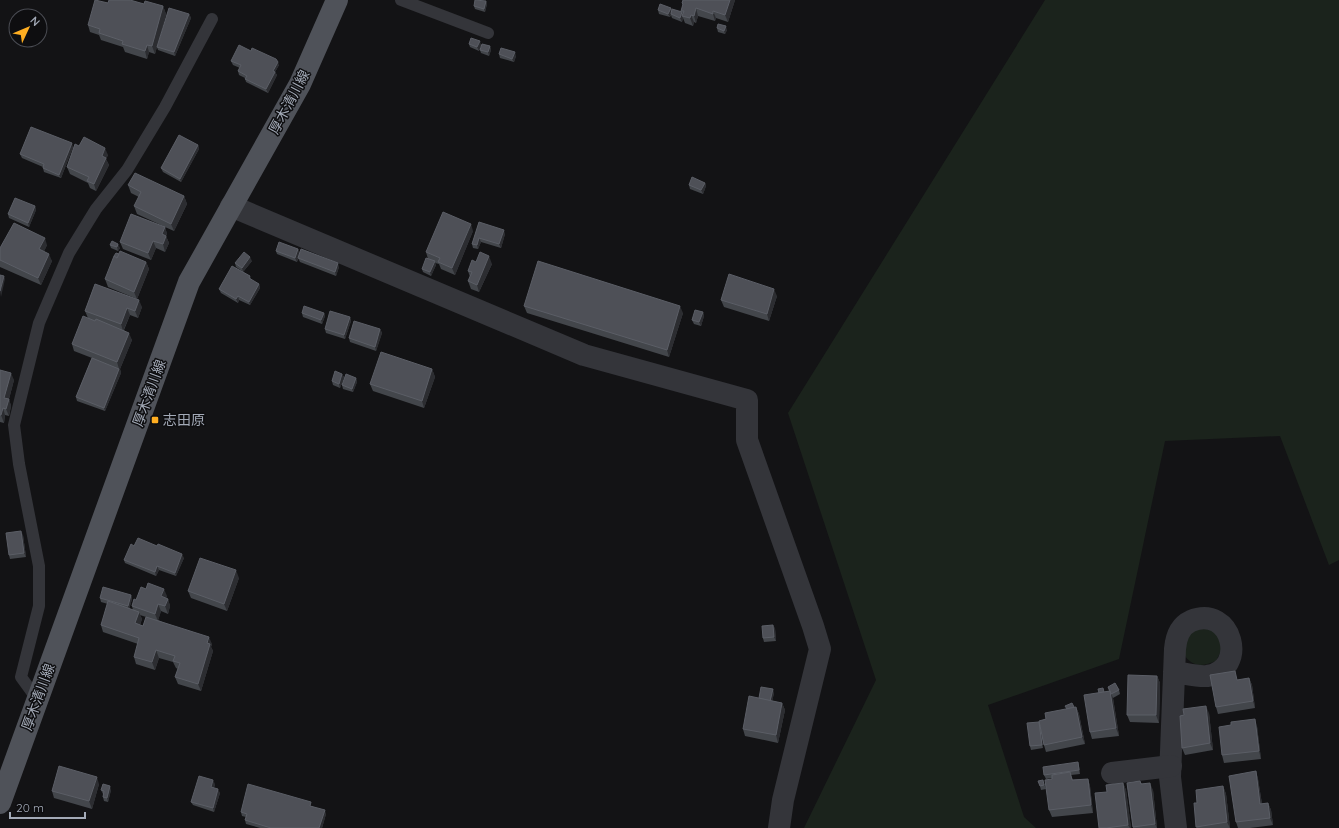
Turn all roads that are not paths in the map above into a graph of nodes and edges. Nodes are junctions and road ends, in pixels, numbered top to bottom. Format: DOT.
graph roads {
  1 [pos="338,0"];
  2 [pos="402,0"];
  3 [pos="212,19"];
  4 [pos="488,33"];
  5 [pos="231,206"];
  6 [pos="1174,672"];
  7 [pos="37,699"];
  8 [pos="1171,766"];
  9 [pos="1112,773"];
  10 [pos="0,804"];
  11 [pos="778,828"];
  12 [pos="1176,828"];
  1 -- 5 [label="main road, 厚木清川線"];
  2 -- 4 [label="lane"];
  3 -- 7 [label="lane"];
  5 -- 7 [label="main road, 厚木清川線"];
  5 -- 11 [label="street"];
  6 -- 8 [label="street"];
  7 -- 10 [label="main road, 厚木清川線"];
  8 -- 9 [label="street"];
  8 -- 12 [label="street"];
}
